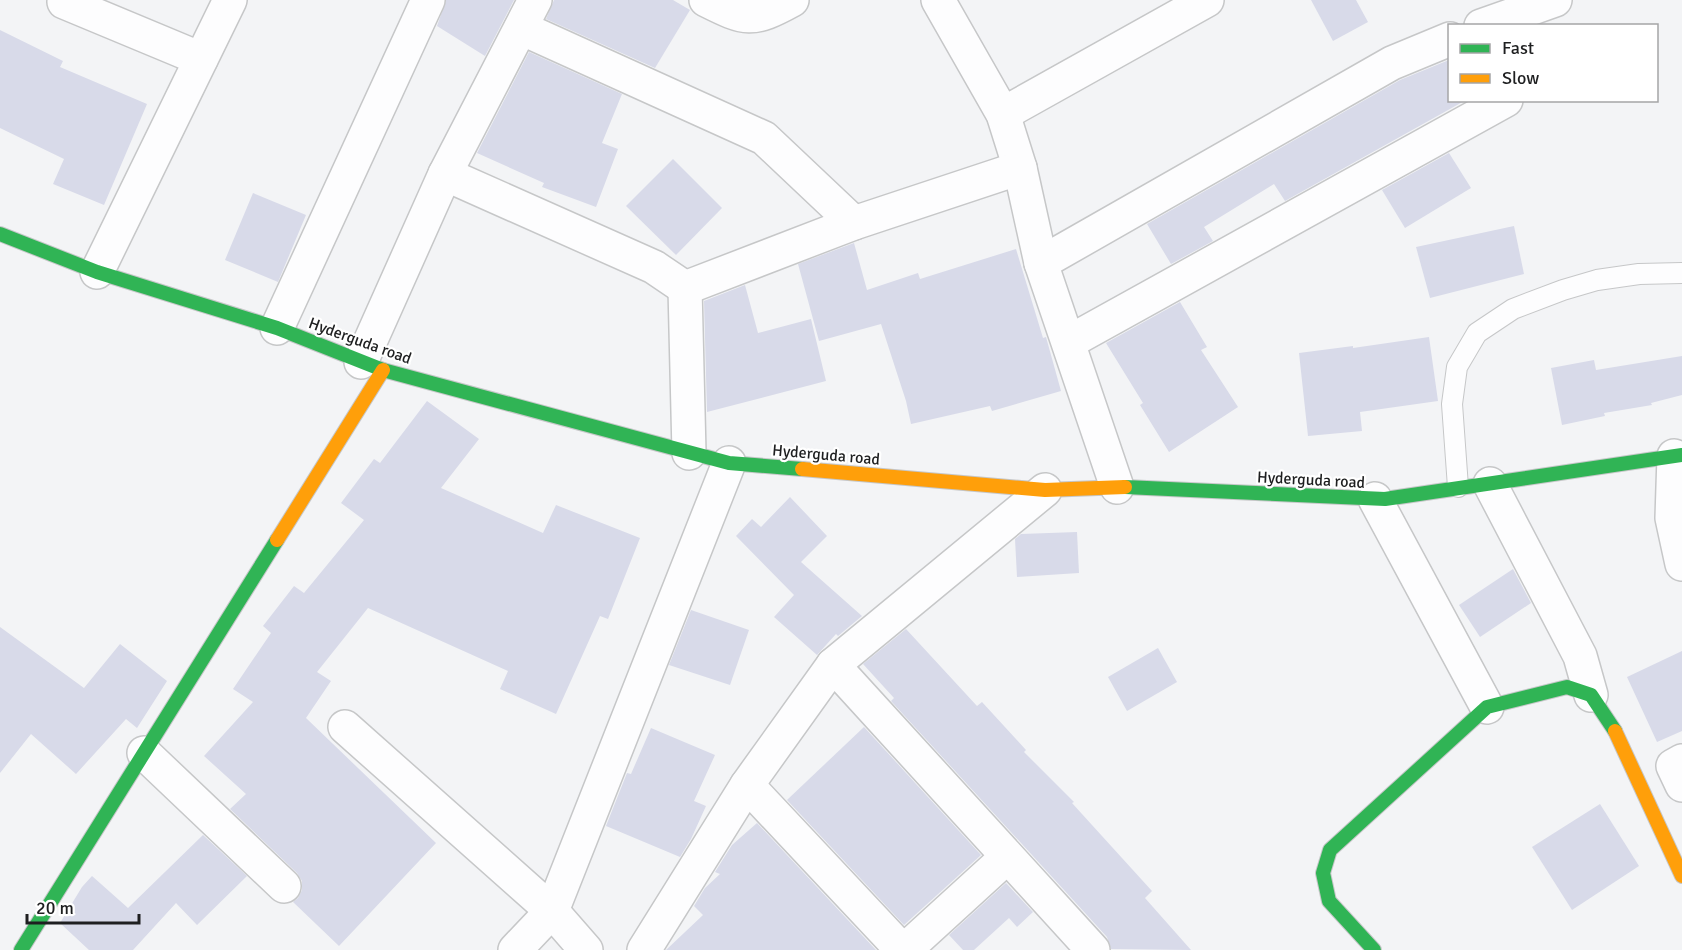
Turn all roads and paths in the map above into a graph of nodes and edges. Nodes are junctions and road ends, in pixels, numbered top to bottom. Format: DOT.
graph roads {
  1 [pos="230,0"];
  2 [pos="429,0"];
  3 [pos="706,0"];
  4 [pos="792,0"];
  5 [pos="938,0"];
  6 [pos="1207,0"];
  7 [pos="1555,0"];
  8 [pos="64,2"];
  9 [pos="528,14"];
  10 [pos="1500,22"];
  11 [pos="1448,39"];
  12 [pos="201,59"];
  13 [pos="1502,102"];
  14 [pos="1003,114"];
  15 [pos="1020,168"];
  16 [pos="446,174"];
  17 [pos="854,223"];
  18 [pos="0,234"];
  19 [pos="1041,263"];
  20 [pos="97,272"];
  21 [pos="1682,273"];
  22 [pos="685,288"];
  23 [pos="277,328"];
  24 [pos="1069,342"];
  25 [pos="372,366"];
  26 [pos="689,453"];
  27 [pos="1678,455"];
  28 [pos="729,463"];
  29 [pos="1490,484"];
  30 [pos="1117,487"];
  31 [pos="1458,487"];
  32 [pos="1045,490"];
  33 [pos="1375,499"];
  34 [pos="1682,564"];
  35 [pos="833,665"];
  36 [pos="1591,695"];
  37 [pos="1487,707"];
  38 [pos="345,727"];
  39 [pos="144,753"];
  40 [pos="1682,761"];
  41 [pos="747,785"];
  42 [pos="1682,785"];
  43 [pos="1673,832"];
  44 [pos="1007,857"];
  45 [pos="1682,876"];
  46 [pos="284,886"];
  47 [pos="552,911"];
  48 [pos="21,950"];
  49 [pos="515,950"];
  50 [pos="586,950"];
  51 [pos="644,950"];
  52 [pos="904,950"];
  53 [pos="1093,950"];
  54 [pos="1374,950"];
  1 -- 12 [label="street"];
  2 -- 23 [label="street"];
  3 -- 4 [label="street"];
  5 -- 14 [label="street"];
  6 -- 14 [label="street"];
  7 -- 10 [label="street"];
  8 -- 12 [label="street"];
  9 -- 16 [label="street"];
  9 -- 17 [label="street"];
  11 -- 19 [label="street"];
  12 -- 20 [label="street"];
  13 -- 24 [label="street"];
  14 -- 15 [label="street"];
  15 -- 17 [label="street"];
  15 -- 19 [label="street"];
  16 -- 22 [label="street"];
  16 -- 25 [label="street"];
  17 -- 22 [label="street"];
  18 -- 20 [label="street, Hyderguda road"];
  19 -- 24 [label="street"];
  20 -- 23 [label="street, Hyderguda road"];
  21 -- 31 [label="lane"];
  22 -- 26 [label="street"];
  23 -- 25 [label="street, Hyderguda road"];
  24 -- 30 [label="street"];
  25 -- 26 [label="street, Hyderguda road"];
  25 -- 39 [label="street"];
  26 -- 28 [label="street, Hyderguda road"];
  27 -- 29 [label="street, Hyderguda road"];
  27 -- 34 [label="street"];
  28 -- 32 [label="street, Hyderguda road"];
  28 -- 47 [label="street"];
  29 -- 31 [label="street, Hyderguda road"];
  29 -- 36 [label="street"];
  30 -- 32 [label="street, Hyderguda road"];
  30 -- 33 [label="street, Hyderguda road"];
  31 -- 33 [label="street, Hyderguda road"];
  32 -- 35 [label="street"];
  33 -- 37 [label="street"];
  35 -- 41 [label="street"];
  35 -- 44 [label="street"];
  36 -- 37 [label="street"];
  36 -- 43 [label="street"];
  37 -- 54 [label="street"];
  38 -- 47 [label="street"];
  39 -- 46 [label="street"];
  39 -- 48 [label="street"];
  40 -- 42 [label="street"];
  41 -- 51 [label="street"];
  41 -- 52 [label="street"];
  43 -- 45 [label="street"];
  44 -- 52 [label="street"];
  44 -- 53 [label="street"];
  47 -- 49 [label="street"];
  47 -- 50 [label="street"];
}
